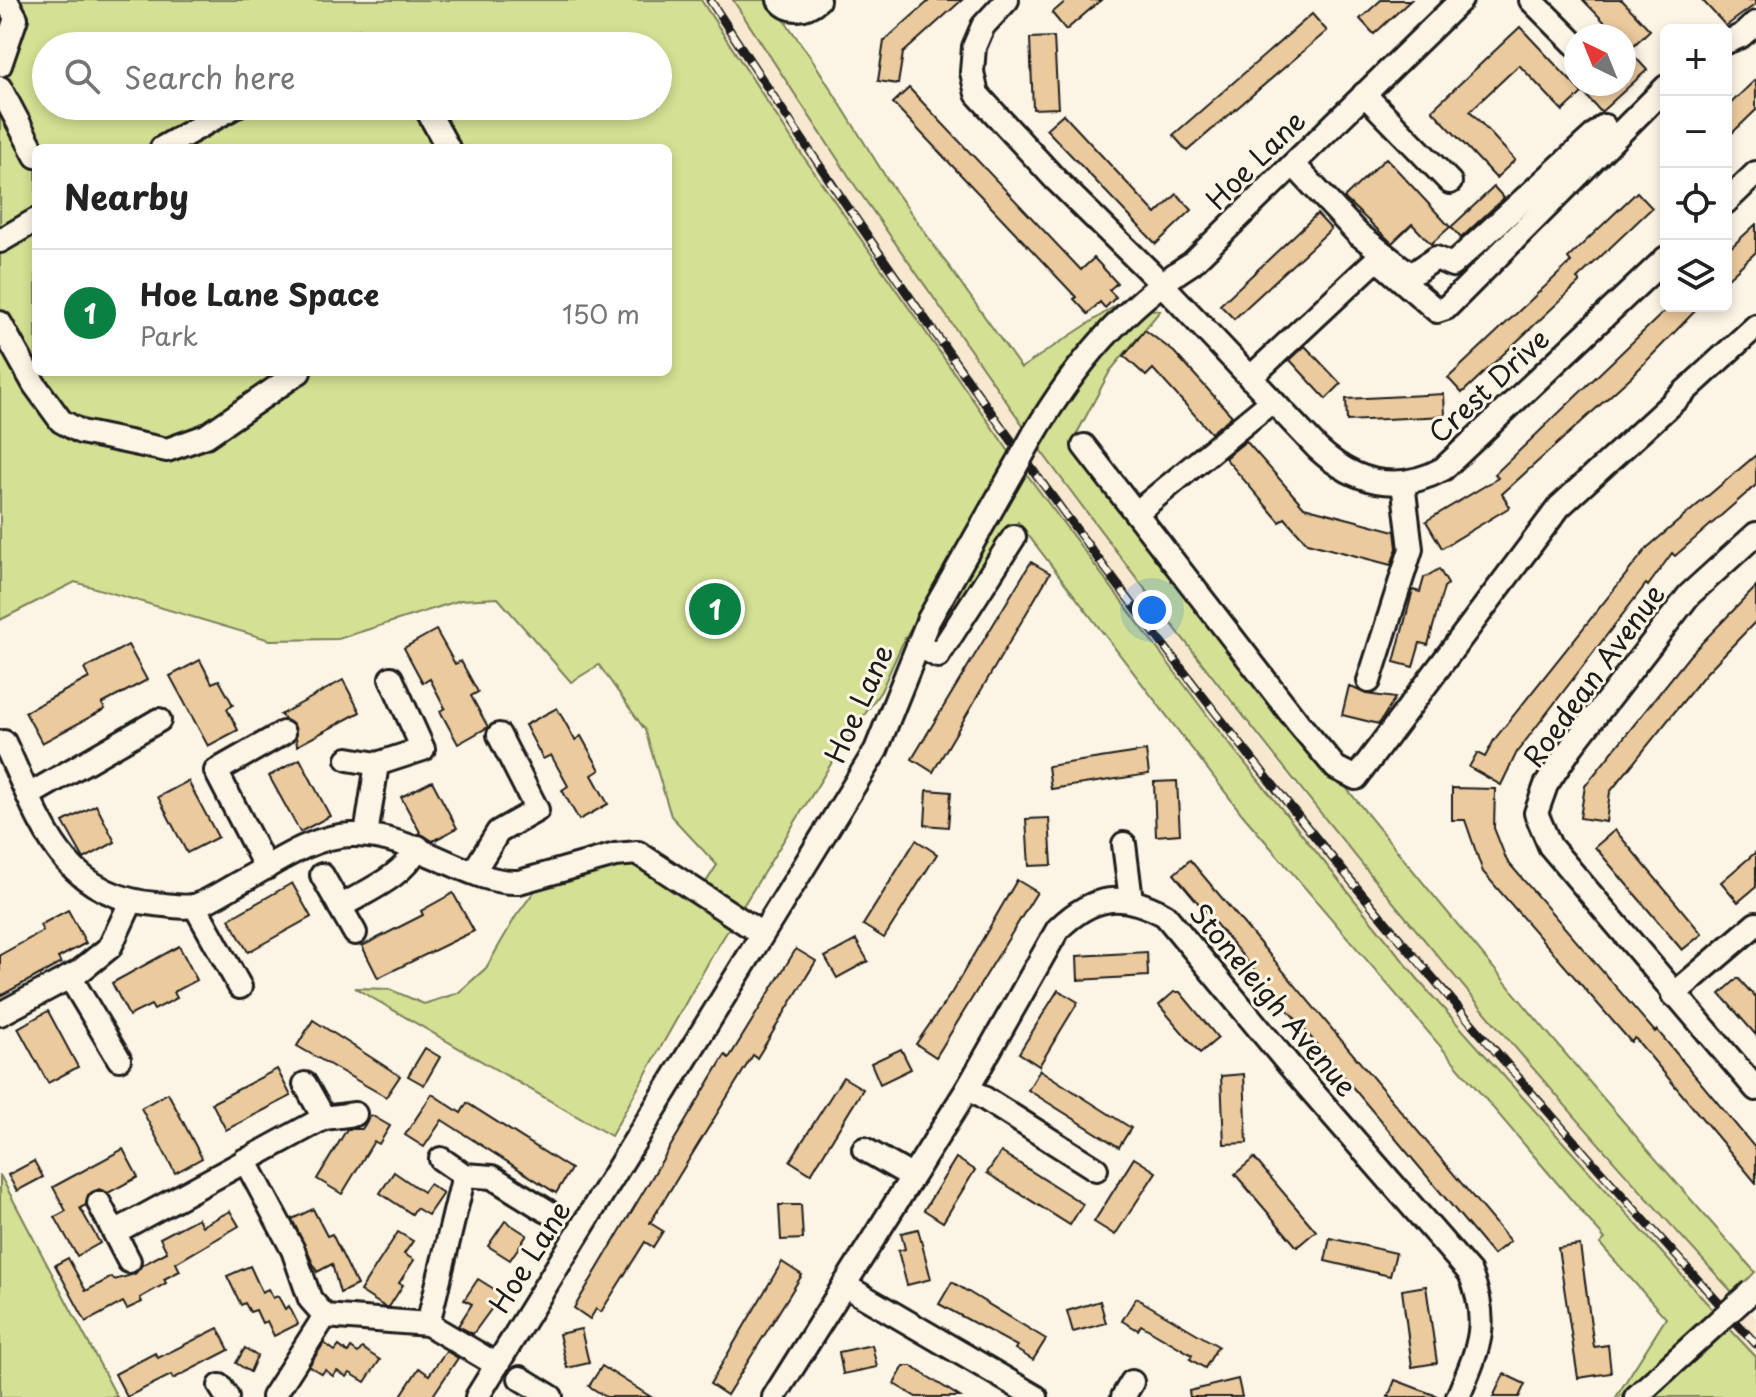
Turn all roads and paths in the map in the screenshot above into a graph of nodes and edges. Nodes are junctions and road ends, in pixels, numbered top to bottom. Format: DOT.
graph roads {
  1 [pos="6,0"];
  2 [pos="779,0"];
  3 [pos="818,0"];
  4 [pos="1007,0"];
  5 [pos="1461,0"];
  6 [pos="1531,0"];
  7 [pos="1756,23"];
  8 [pos="1564,33"];
  9 [pos="1732,40"];
  10 [pos="0,65"];
  11 [pos="1,92"];
  12 [pos="1660,93"];
  13 [pos="1364,94"];
  14 [pos="211,120"];
  15 [pos="433,120"];
  16 [pos="1604,126"];
  17 [pos="169,144"];
  18 [pos="446,144"];
  19 [pos="32,149"];
  20 [pos="1294,165"];
  21 [pos="1756,173"];
  22 [pos="1450,182"];
  23 [pos="1732,196"];
  24 [pos="32,222"];
  25 [pos="0,241"];
  26 [pos="1660,264"];
  27 [pos="1161,283"];
  28 [pos="0,323"];
  29 [pos="1756,326"];
  30 [pos="293,376"];
  31 [pos="1250,378"];
  32 [pos="1272,401"];
  33 [pos="1084,446"];
  34 [pos="1403,483"];
  35 [pos="1136,513"];
  36 [pos="1756,534"];
  37 [pos="1014,537"];
  38 [pos="918,645"];
  39 [pos="391,678"];
  40 [pos="1369,681"];
  41 [pos="159,720"];
  42 [pos="24,731"];
  43 [pos="283,733"];
  44 [pos="499,735"];
  45 [pos="2,743"];
  46 [pos="348,759"];
  47 [pos="377,764"];
  48 [pos="29,795"];
  49 [pos="366,835"];
  50 [pos="1124,844"];
  51 [pos="418,847"];
  52 [pos="266,868"];
  53 [pos="474,871"];
  54 [pos="322,875"];
  55 [pos="1131,900"];
  56 [pos="131,902"];
  57 [pos="195,906"];
  58 [pos="340,907"];
  59 [pos="1756,924"];
  60 [pos="355,933"];
  61 [pos="762,934"];
  62 [pos="70,977"];
  63 [pos="240,987"];
  64 [pos="1673,995"];
  65 [pos="0,1014"];
  66 [pos="119,1059"];
  67 [pos="305,1084"];
  68 [pos="968,1088"];
  69 [pos="1756,1089"];
  70 [pos="355,1114"];
  71 [pos="324,1118"];
  72 [pos="864,1149"];
  73 [pos="441,1159"];
  74 [pos="245,1160"];
  75 [pos="1096,1169"];
  76 [pos="464,1175"];
  77 [pos="911,1176"];
  78 [pos="99,1203"];
  79 [pos="547,1211"];
  80 [pos="115,1232"];
  81 [pos="129,1261"];
  82 [pos="844,1285"];
  83 [pos="1754,1289"];
  84 [pos="325,1316"];
  85 [pos="428,1324"];
  86 [pos="497,1365"];
  87 [pos="520,1378"];
  88 [pos="273,1397"];
  89 [pos="477,1397"];
  90 [pos="551,1397"];
  91 [pos="774,1397"];
  92 [pos="1036,1397"];
  93 [pos="1458,1397"];
  94 [pos="1636,1397"];
  1 -- 10 [label="street"];
  2 -- 3 [label="street"];
  4 -- 27 [label="street, Crest Drive"];
  5 -- 13 [label="street, Hoe Lane"];
  6 -- 8 [label="street"];
  7 -- 9 [label="street"];
  11 -- 19 [label="street"];
  12 -- 31 [label="street"];
  13 -- 20 [label="street, Hoe Lane"];
  13 -- 22 [label="street"];
  14 -- 17 [label="street"];
  15 -- 18 [label="street"];
  16 -- 20 [label="street"];
  20 -- 27 [label="street, Hoe Lane"];
  21 -- 23 [label="street"];
  24 -- 25 [label="street"];
  26 -- 34 [label="street, Crest Drive"];
  27 -- 31 [label="street, Crest Drive"];
  27 -- 38 [label="street, Hoe Lane, bridge"];
  28 -- 30 [label="street"];
  29 -- 35 [label="street"];
  31 -- 32 [label="street, Crest Drive"];
  32 -- 34 [label="street, Crest Drive"];
  32 -- 35 [label="street"];
  33 -- 35 [label="street"];
  34 -- 40 [label="street"];
  36 -- 64 [label="street, Roedean Avenue"];
  37 -- 38 [label="street"];
  38 -- 61 [label="street, Hoe Lane"];
  39 -- 47 [label="street"];
  41 -- 48 [label="street"];
  42 -- 45 [label="street"];
  43 -- 52 [label="street"];
  44 -- 53 [label="street"];
  45 -- 48 [label="street"];
  46 -- 47 [label="street"];
  47 -- 49 [label="street"];
  48 -- 56 [label="street"];
  49 -- 51 [label="street"];
  49 -- 52 [label="street"];
  50 -- 55 [label="street"];
  51 -- 53 [label="street"];
  51 -- 58 [label="street"];
  52 -- 57 [label="street"];
  53 -- 61 [label="street"];
  54 -- 58 [label="street"];
  55 -- 68 [label="street"];
  55 -- 93 [label="street, Stoneleigh Avenue"];
  56 -- 57 [label="street"];
  56 -- 62 [label="street"];
  57 -- 63 [label="street"];
  58 -- 60 [label="street"];
  59 -- 64 [label="street"];
  61 -- 86 [label="street, Hoe Lane"];
  62 -- 65 [label="street"];
  62 -- 66 [label="street"];
  64 -- 69 [label="street, Roedean Avenue"];
  67 -- 71 [label="street"];
  68 -- 75 [label="street"];
  68 -- 77 [label="street"];
  70 -- 71 [label="street"];
  71 -- 74 [label="street"];
  72 -- 77 [label="street"];
  73 -- 76 [label="street"];
  74 -- 80 [label="street"];
  74 -- 84 [label="street"];
  76 -- 79 [label="street"];
  76 -- 85 [label="street"];
  77 -- 82 [label="street"];
  78 -- 80 [label="street"];
  80 -- 81 [label="street"];
  82 -- 91 [label="street"];
  82 -- 92 [label="street"];
  83 -- 94 [label="street, bridge"];
  84 -- 85 [label="street"];
  84 -- 88 [label="street"];
  85 -- 86 [label="street"];
  86 -- 89 [label="street, Hoe Lane"];
  87 -- 90 [label="street"];
}
